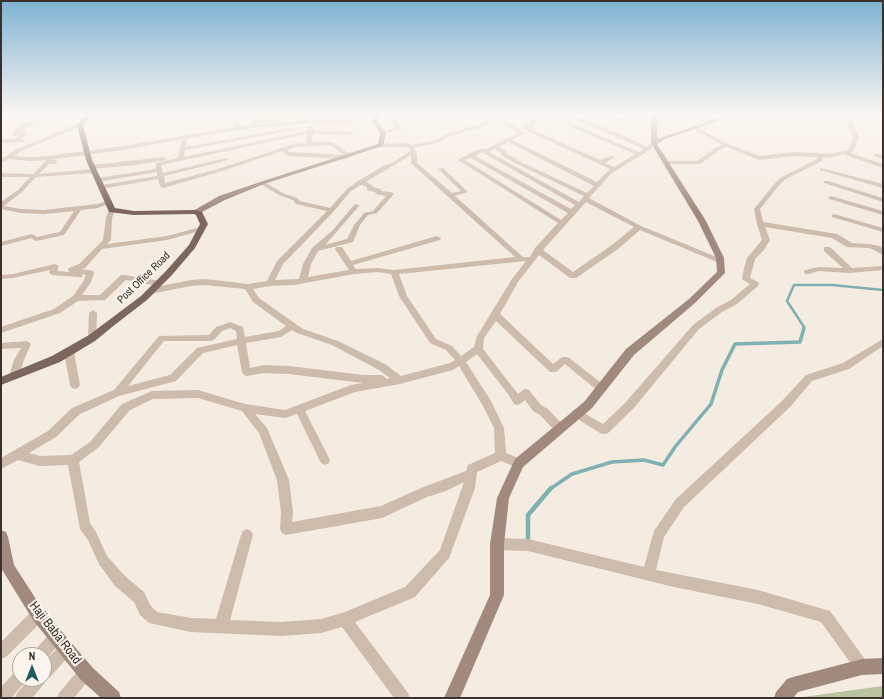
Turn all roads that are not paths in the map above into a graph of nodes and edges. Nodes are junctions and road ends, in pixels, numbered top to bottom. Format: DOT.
graph roads {
  1 [pos="651,146"];
  2 [pos="27,147"];
  3 [pos="85,147"];
  4 [pos="132,147"];
  5 [pos="194,147"];
  6 [pos="237,147"];
  7 [pos="290,147"];
  8 [pos="335,147"];
  9 [pos="376,147"];
  10 [pos="408,147"];
  11 [pos="420,147"];
  12 [pos="494,147"];
  13 [pos="521,147"];
  14 [pos="553,147"];
  15 [pos="566,147"];
  16 [pos="622,147"];
  17 [pos="650,147"];
  18 [pos="723,147"];
  19 [pos="732,147"];
  20 [pos="852,147"];
  21 [pos="182,149"];
  22 [pos="283,149"];
  23 [pos="412,149"];
  24 [pos="482,150"];
  25 [pos="845,152"];
  26 [pos="87,154"];
  27 [pos="639,154"];
  28 [pos="470,155"];
  29 [pos="820,155"];
  30 [pos="876,155"];
  31 [pos="261,156"];
  32 [pos="347,156"];
  33 [pos="8,157"];
  34 [pos="612,157"];
  35 [pos="883,157"];
  36 [pos="181,158"];
  37 [pos="226,160"];
  38 [pos="1,161"];
  39 [pos="599,163"];
  40 [pos="666,163"];
  41 [pos="883,166"];
  42 [pos="93,169"];
  43 [pos="822,169"];
  44 [pos="232,170"];
  45 [pos="441,170"];
  46 [pos="612,171"];
  47 [pos="160,174"];
  48 [pos="1,175"];
  49 [pos="34,176"];
  50 [pos="98,180"];
  51 [pos="360,182"];
  52 [pos="826,182"];
  53 [pos="262,183"];
  54 [pos="597,185"];
  55 [pos="883,186"];
  56 [pos="101,187"];
  57 [pos="449,196"];
  58 [pos="586,197"];
  59 [pos="832,198"];
  60 [pos="883,200"];
  61 [pos="108,203"];
  62 [pos="578,204"];
  63 [pos="357,205"];
  64 [pos="1,206"];
  65 [pos="79,208"];
  66 [pos="112,210"];
  67 [pos="332,210"];
  68 [pos="195,212"];
  69 [pos="571,212"];
  70 [pos="883,213"];
  71 [pos="834,216"];
  72 [pos="562,223"];
  73 [pos="760,224"];
  74 [pos="639,227"];
  75 [pos="201,229"];
  76 [pos="883,230"];
  77 [pos="437,238"];
  78 [pos="1,244"];
  79 [pos="101,247"];
  80 [pos="338,249"];
  81 [pos="827,249"];
  82 [pos="315,250"];
  83 [pos="538,250"];
  84 [pos="883,253"];
  85 [pos="521,259"];
  86 [pos="531,259"];
  87 [pos="720,260"];
  88 [pos="349,264"];
  89 [pos="883,268"];
  90 [pos="850,271"];
  91 [pos="354,272"];
  92 [pos="394,272"];
  93 [pos="808,272"];
  94 [pos="90,273"];
  95 [pos="1,277"];
  96 [pos="303,280"];
  97 [pos="158,283"];
  98 [pos="270,283"];
  99 [pos="248,287"];
  100 [pos="150,291"];
  101 [pos="76,298"];
  102 [pos="93,313"];
  103 [pos="495,315"];
  104 [pos="292,326"];
  105 [pos="1,330"];
  106 [pos="92,338"];
  107 [pos="240,341"];
  108 [pos="883,342"];
  109 [pos="1,346"];
  110 [pos="478,349"];
  111 [pos="69,352"];
  112 [pos="461,361"];
  113 [pos="14,376"];
  114 [pos="400,380"];
  115 [pos="1,381"];
  116 [pos="75,385"];
  117 [pos="601,388"];
  118 [pos="117,393"];
  119 [pos="245,408"];
  120 [pos="299,408"];
  121 [pos="578,412"];
  122 [pos="559,428"];
  123 [pos="17,455"];
  124 [pos="501,456"];
  125 [pos="73,460"];
  126 [pos="325,460"];
  127 [pos="519,463"];
  128 [pos="1,464"];
  129 [pos="471,475"];
  130 [pos="247,535"];
  131 [pos="1,537"];
  132 [pos="497,544"];
  133 [pos="5,569"];
  134 [pos="648,575"];
  135 [pos="38,615"];
  136 [pos="345,619"];
  137 [pos="221,627"];
  138 [pos="61,643"];
  139 [pos="52,648"];
  140 [pos="1,652"];
  141 [pos="52,659"];
  142 [pos="883,666"];
  143 [pos="862,667"];
  144 [pos="86,672"];
  145 [pos="12,686"];
  146 [pos="32,687"];
  147 [pos="1,698"];
  148 [pos="22,698"];
  149 [pos="64,698"];
  150 [pos="113,698"];
  151 [pos="402,698"];
  152 [pos="452,698"];
  153 [pos="782,698"];
  1 -- 40 [label="street"];
  2 -- 33 [label="street"];
  3 -- 26 [label="main road"];
  4 -- 26 [label="street"];
  5 -- 21 [label="street"];
  6 -- 36 [label="street"];
  7 -- 22 [label="street"];
  8 -- 32 [label="street"];
  9 -- 32 [label="street"];
  10 -- 23 [label="street"];
  11 -- 23 [label="street"];
  12 -- 24 [label="street"];
  12 -- 58 [label="street"];
  13 -- 54 [label="street"];
  14 -- 46 [label="street"];
  15 -- 39 [label="street"];
  16 -- 27 [label="street"];
  17 -- 27 [label="street"];
  18 -- 40 [label="street"];
  19 -- 29 [label="street"];
  20 -- 25 [label="street"];
  21 -- 36 [label="street"];
  22 -- 31 [label="street"];
  22 -- 32 [label="street"];
  23 -- 51 [label="street"];
  23 -- 57 [label="street"];
  24 -- 28 [label="street"];
  24 -- 62 [label="street"];
  25 -- 29 [label="street"];
  25 -- 41 [label="street"];
  26 -- 33 [label="street"];
  26 -- 42 [label="main road"];
  26 -- 49 [label="street"];
  27 -- 46 [label="street"];
  28 -- 69 [label="street"];
  28 -- 72 [label="street"];
  29 -- 73 [label="street"];
  30 -- 35 [label="street"];
  31 -- 44 [label="street"];
  31 -- 47 [label="street"];
  32 -- 53 [label="street"];
  33 -- 38 [label="street"];
  34 -- 39 [label="street"];
  36 -- 42 [label="street"];
  36 -- 47 [label="street"];
  37 -- 47 [label="street"];
  39 -- 46 [label="street"];
  40 -- 87 [label="street"];
  42 -- 49 [label="street"];
  42 -- 50 [label="main road"];
  43 -- 55 [label="street"];
  45 -- 57 [label="street"];
  46 -- 54 [label="street"];
  47 -- 50 [label="street"];
  47 -- 56 [label="street"];
  48 -- 49 [label="street"];
  49 -- 64 [label="street"];
  50 -- 56 [label="main road"];
  51 -- 67 [label="street"];
  51 -- 82 [label="street"];
  52 -- 60 [label="street"];
  53 -- 67 [label="street"];
  53 -- 68 [label="street"];
  54 -- 58 [label="street"];
  56 -- 61 [label="main road"];
  57 -- 85 [label="street"];
  58 -- 62 [label="street"];
  58 -- 74 [label="street"];
  59 -- 70 [label="street"];
  61 -- 65 [label="street"];
  61 -- 66 [label="main road"];
  62 -- 69 [label="street"];
  63 -- 82 [label="street"];
  64 -- 65 [label="street"];
  65 -- 78 [label="street"];
  66 -- 68 [label="main road"];
  66 -- 79 [label="street"];
  67 -- 98 [label="street"];
  68 -- 75 [label="main road"];
  69 -- 72 [label="street"];
  71 -- 76 [label="street"];
  72 -- 83 [label="street"];
  73 -- 84 [label="street"];
  73 -- 121 [label="street"];
  74 -- 83 [label="street"];
  74 -- 87 [label="street"];
  75 -- 79 [label="street"];
  75 -- 97 [label="main road, Post Office Road"];
  77 -- 88 [label="street"];
  79 -- 94 [label="street"];
  80 -- 88 [label="street"];
  81 -- 90 [label="street"];
  82 -- 96 [label="street"];
  83 -- 86 [label="street"];
  85 -- 86 [label="street"];
  85 -- 92 [label="street"];
  86 -- 103 [label="street"];
  87 -- 117 [label="street"];
  88 -- 91 [label="street"];
  89 -- 90 [label="street"];
  90 -- 93 [label="street"];
  91 -- 92 [label="street"];
  91 -- 96 [label="street"];
  92 -- 112 [label="street"];
  94 -- 95 [label="street"];
  94 -- 101 [label="street"];
  96 -- 98 [label="street"];
  97 -- 100 [label="main road, Post Office Road"];
  97 -- 101 [label="street"];
  98 -- 99 [label="street"];
  99 -- 100 [label="street"];
  99 -- 104 [label="street"];
  100 -- 106 [label="main road, Post Office Road"];
  101 -- 105 [label="street"];
  102 -- 106 [label="street"];
  103 -- 110 [label="street"];
  103 -- 117 [label="street"];
  104 -- 107 [label="street"];
  104 -- 114 [label="street"];
  106 -- 111 [label="main road, Post Office Road"];
  107 -- 114 [label="street"];
  107 -- 118 [label="street"];
  107 -- 118 [label="street"];
  108 -- 134 [label="street"];
  109 -- 113 [label="street"];
  110 -- 112 [label="street"];
  110 -- 122 [label="street"];
  111 -- 113 [label="main road, Post Office Road"];
  111 -- 116 [label="street"];
  112 -- 114 [label="street"];
  112 -- 124 [label="street"];
  113 -- 115 [label="main road, Post Office Road"];
  114 -- 120 [label="street"];
  117 -- 121 [label="street"];
  118 -- 123 [label="street"];
  119 -- 120 [label="street"];
  119 -- 125 [label="street"];
  119 -- 129 [label="street"];
  120 -- 126 [label="street"];
  121 -- 122 [label="street"];
  122 -- 127 [label="street"];
  123 -- 125 [label="street"];
  123 -- 128 [label="street"];
  124 -- 127 [label="street"];
  124 -- 129 [label="street"];
  125 -- 137 [label="street"];
  127 -- 132 [label="street"];
  129 -- 136 [label="street"];
  130 -- 137 [label="street"];
  131 -- 133 [label="street, Haji Baba Road"];
  132 -- 134 [label="street"];
  132 -- 152 [label="street"];
  133 -- 135 [label="street, Haji Baba Road"];
  134 -- 143 [label="street"];
  135 -- 138 [label="street, Haji Baba Road"];
  135 -- 140 [label="street"];
  136 -- 137 [label="street"];
  136 -- 151 [label="street"];
  138 -- 139 [label="street"];
  138 -- 141 [label="street"];
  138 -- 144 [label="street, Haji Baba Road"];
  142 -- 143 [label="street"];
  143 -- 153 [label="street"];
  144 -- 149 [label="street"];
  144 -- 150 [label="street, Haji Baba Road"];
  145 -- 147 [label="street"];
  146 -- 148 [label="street"];
}
